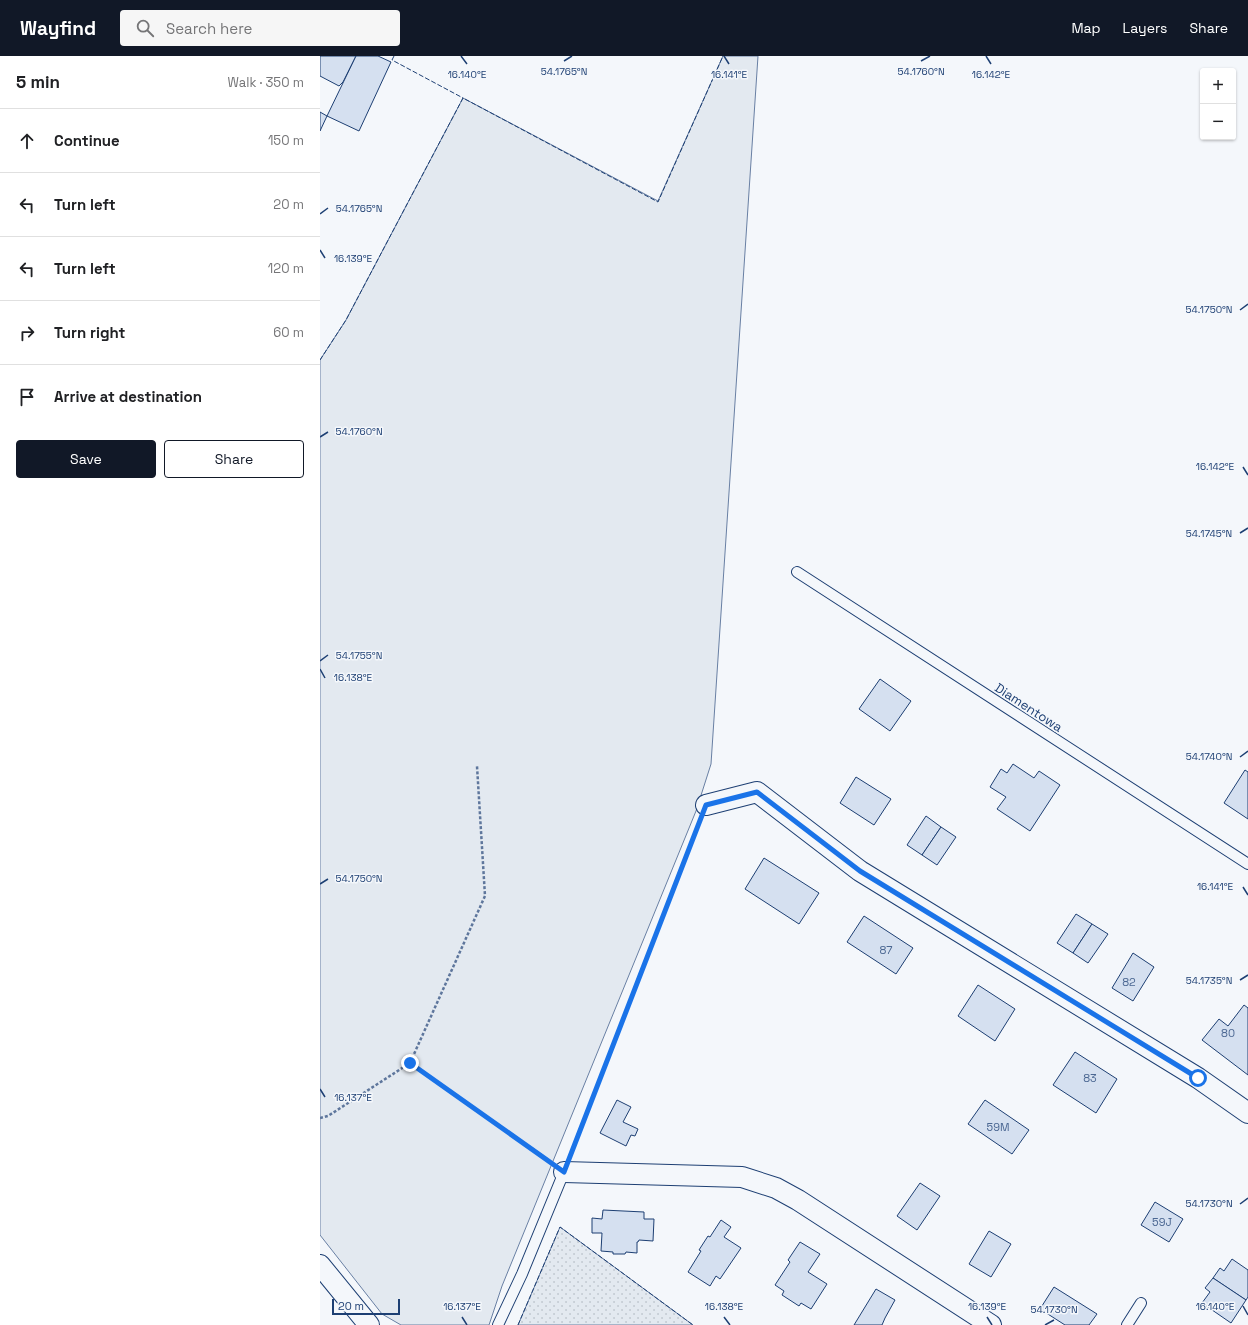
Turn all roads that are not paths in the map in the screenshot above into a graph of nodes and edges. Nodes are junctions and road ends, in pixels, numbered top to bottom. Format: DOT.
graph roads {
  1 [pos="797,572"];
  2 [pos="706,805"];
  3 [pos="1248,864"];
  4 [pos="1248,1113"];
  5 [pos="564,1172"];
  6 [pos="320,1265"];
  7 [pos="1141,1303"];
  8 [pos="369,1325"];
  9 [pos="498,1325"];
  10 [pos="991,1325"];
  11 [pos="1127,1325"];
  1 -- 3 [label="lane, Diamentowa"];
  2 -- 4 [label="street"];
  5 -- 9 [label="lane"];
  5 -- 10 [label="street"];
  6 -- 8 [label="street"];
  7 -- 11 [label="lane"];
}
